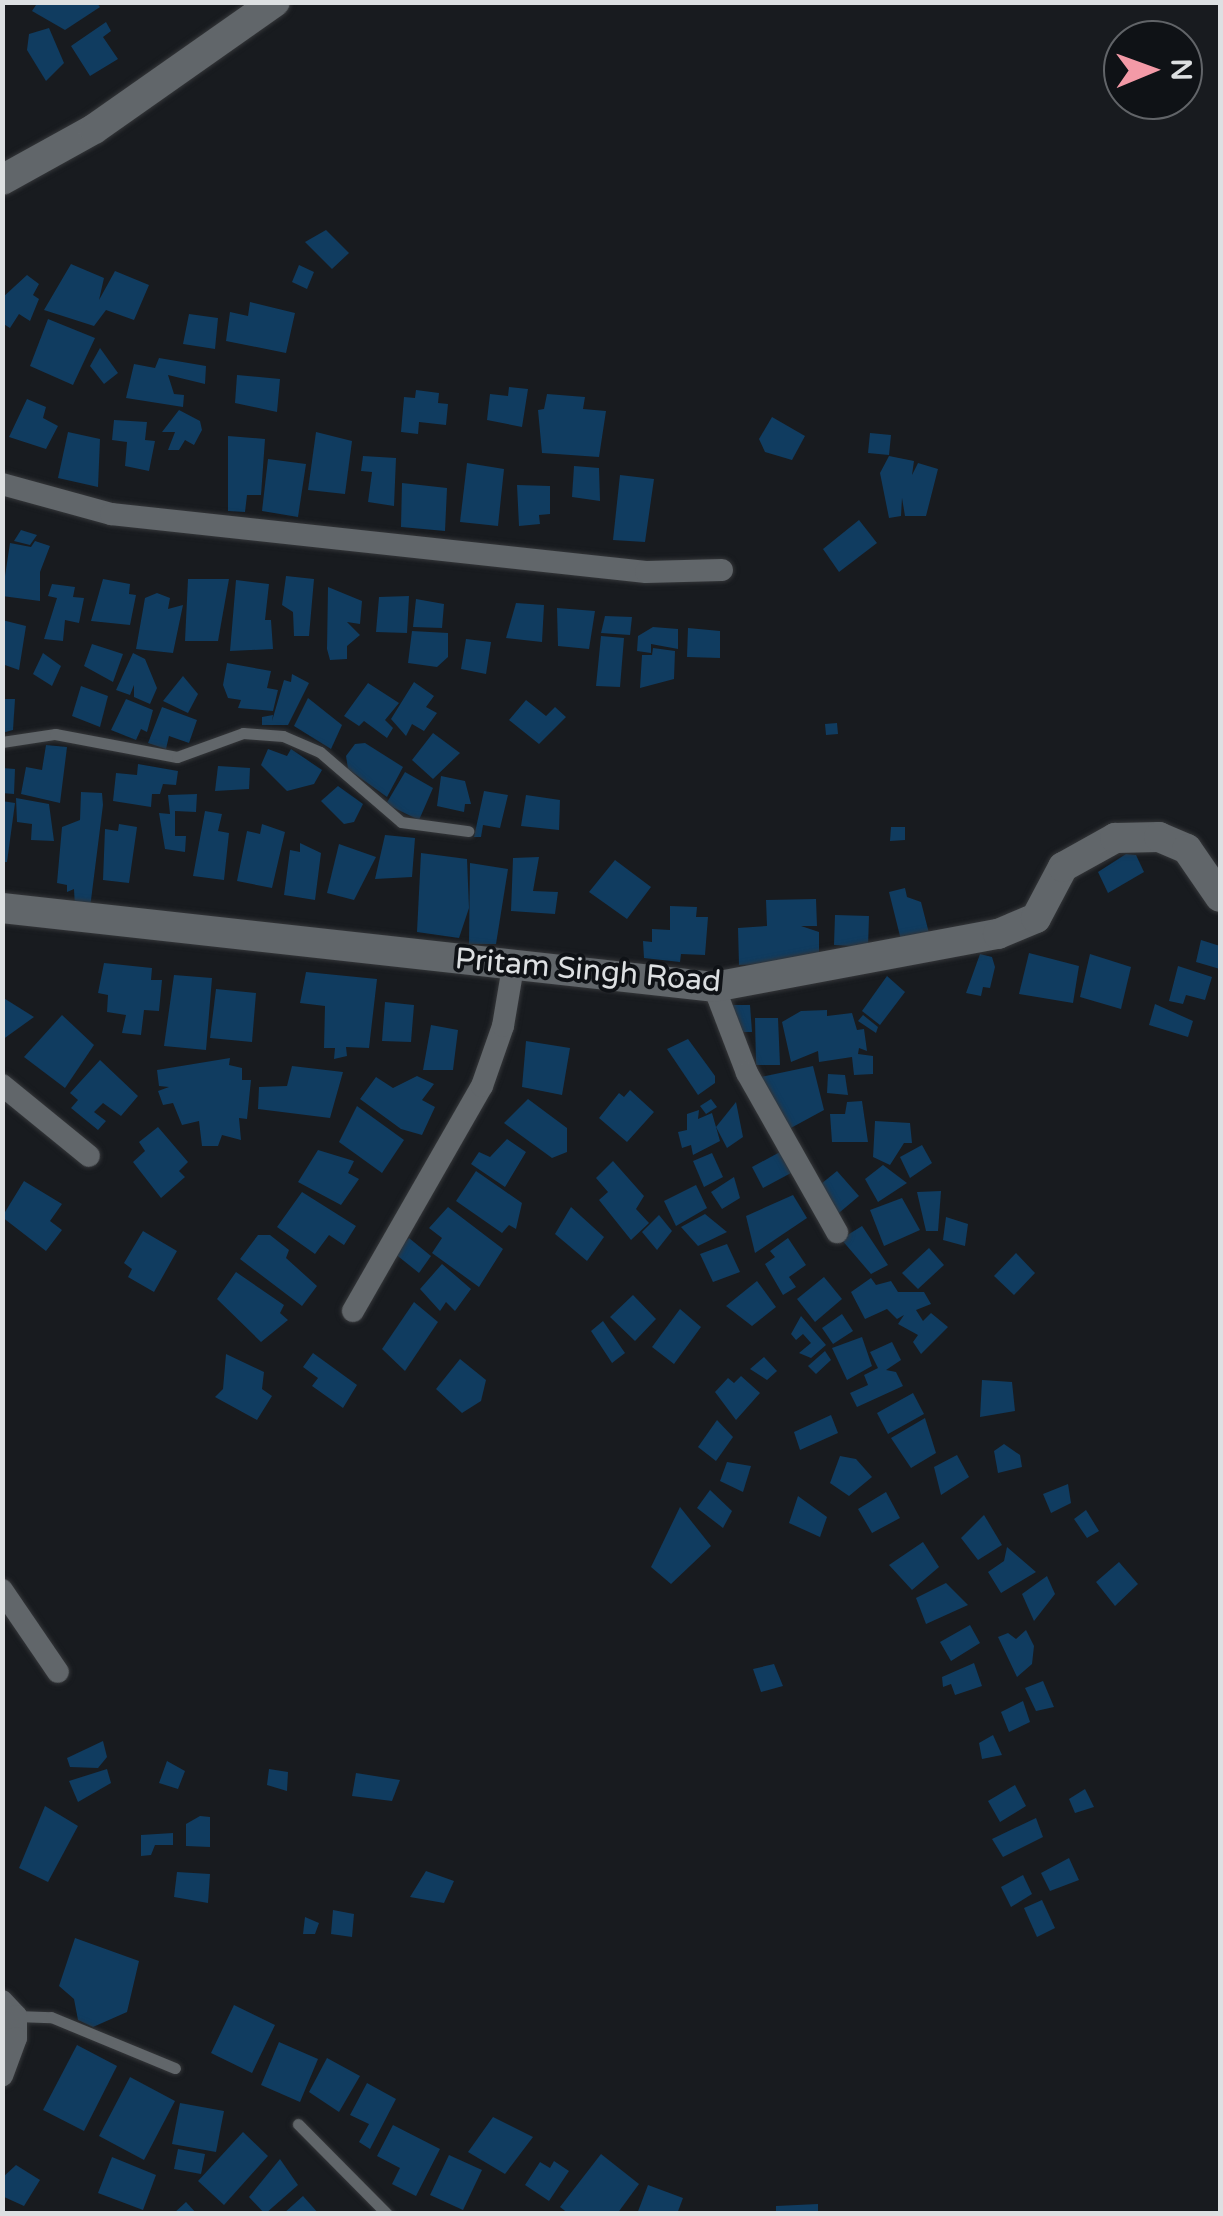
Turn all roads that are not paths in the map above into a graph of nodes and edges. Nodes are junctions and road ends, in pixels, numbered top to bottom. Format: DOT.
graph roads {
  1 [pos="275,2"];
  2 [pos="2,180"];
  3 [pos="2,484"];
  4 [pos="722,570"];
  5 [pos="2,742"];
  6 [pos="468,831"];
  7 [pos="1220,897"];
  8 [pos="2,908"];
  9 [pos="513,967"];
  10 [pos="714,987"];
  11 [pos="2,1085"];
  12 [pos="89,1156"];
  13 [pos="836,1232"];
  14 [pos="353,1311"];
  15 [pos="2,1590"];
  16 [pos="58,1672"];
  17 [pos="9,2008"];
  18 [pos="176,2068"];
  19 [pos="2,2076"];
  20 [pos="298,2124"];
  21 [pos="387,2214"];
  1 -- 2 [label="street"];
  3 -- 4 [label="street"];
  5 -- 6 [label="lane"];
  7 -- 10 [label="street, Pritam Singh Road"];
  8 -- 9 [label="street, Pritam Singh Road"];
  9 -- 10 [label="street, Pritam Singh Road"];
  9 -- 14 [label="street"];
  10 -- 13 [label="street"];
  11 -- 12 [label="street"];
  15 -- 16 [label="street"];
  17 -- 18 [label="lane"];
  17 -- 19 [label="street"];
  20 -- 21 [label="lane"];
}
